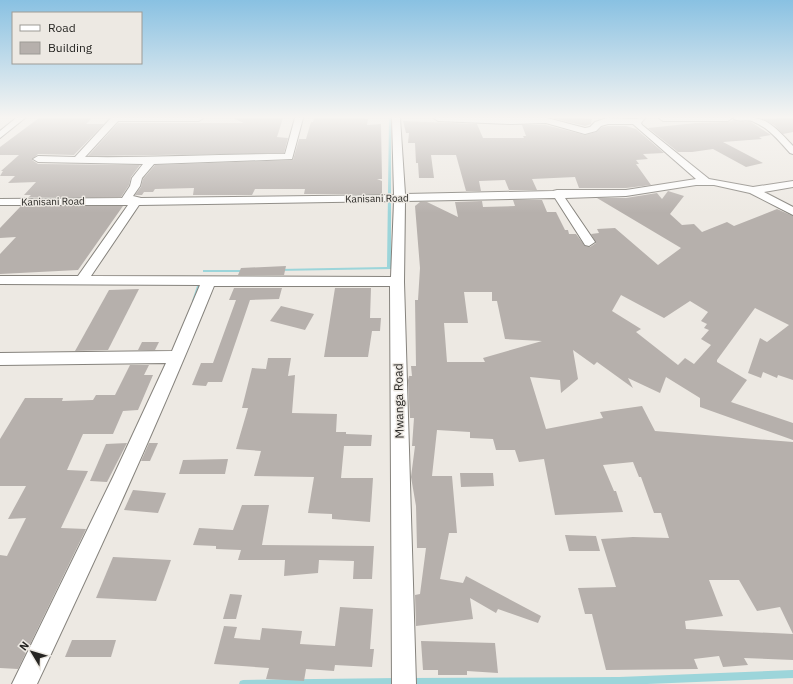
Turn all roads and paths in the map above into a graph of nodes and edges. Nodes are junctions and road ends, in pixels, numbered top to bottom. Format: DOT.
graph roads {
  1 [pos="86,150"];
  2 [pos="291,150"];
  3 [pos="398,150"];
  4 [pos="667,150"];
  5 [pos="38,159"];
  6 [pos="77,160"];
  7 [pos="151,161"];
  8 [pos="706,182"];
  9 [pos="793,184"];
  10 [pos="753,190"];
  11 [pos="557,194"];
  12 [pos="400,198"];
  13 [pos="137,200"];
  14 [pos="0,202"];
  15 [pos="793,212"];
  16 [pos="589,242"];
  17 [pos="0,280"];
  18 [pos="81,281"];
  19 [pos="209,281"];
  20 [pos="397,282"];
  21 [pos="178,357"];
  22 [pos="0,359"];
  23 [pos="24,684"];
  24 [pos="404,684"];
  1 -- 6 [label="street"];
  2 -- 7 [label="street"];
  3 -- 12 [label="street, Mwanga Road"];
  4 -- 8 [label="street"];
  5 -- 6 [label="street"];
  6 -- 7 [label="street"];
  7 -- 13 [label="street"];
  8 -- 10 [label="street, Kanisani Road"];
  8 -- 11 [label="street, Kanisani Road"];
  9 -- 10 [label="street, Kanisani Road"];
  10 -- 15 [label="street, Kanisani Road"];
  11 -- 12 [label="street, Kanisani Road"];
  11 -- 16 [label="street"];
  12 -- 13 [label="street, Kanisani Road"];
  12 -- 20 [label="street, Mwanga Road"];
  13 -- 14 [label="street, Kanisani Road"];
  13 -- 18 [label="street"];
  17 -- 18 [label="street"];
  18 -- 19 [label="street"];
  19 -- 20 [label="street"];
  19 -- 21 [label="street"];
  20 -- 24 [label="street, Mwanga Road"];
  21 -- 22 [label="street"];
  21 -- 23 [label="street"];
}
